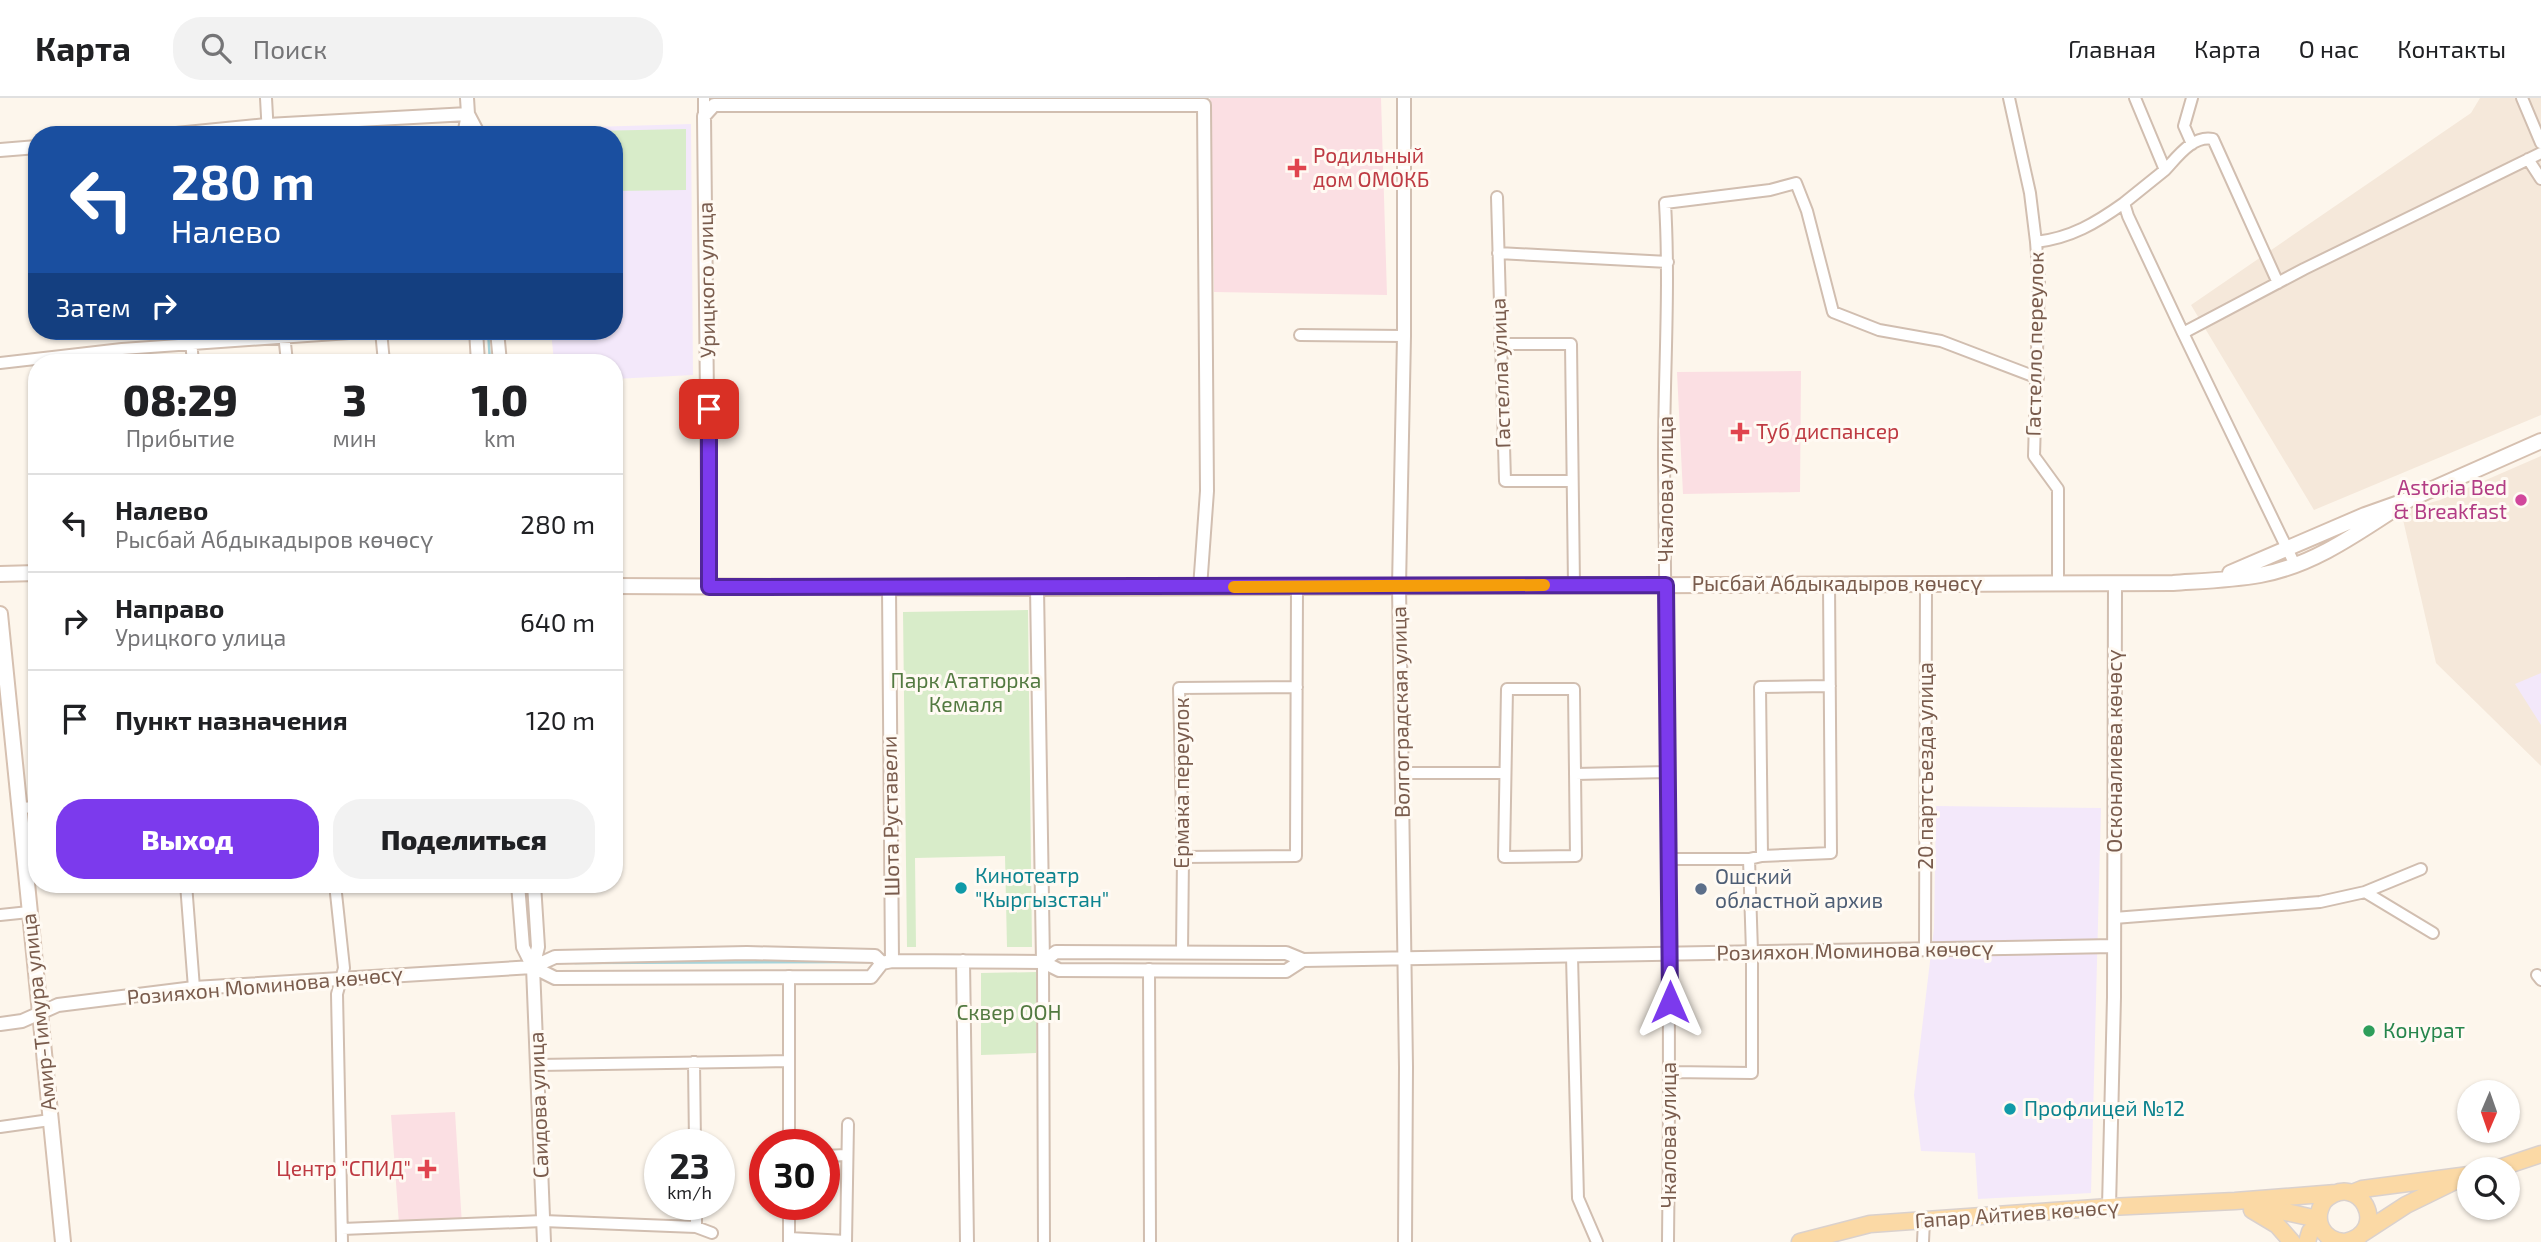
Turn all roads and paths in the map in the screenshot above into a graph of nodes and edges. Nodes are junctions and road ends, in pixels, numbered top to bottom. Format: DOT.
graph roads {
  1 [pos="266,98"];
  2 [pos="467,98"];
  3 [pos="704,98"];
  4 [pos="1404,98"];
  5 [pos="2009,98"];
  6 [pos="2135,98"];
  7 [pos="2192,98"];
  8 [pos="2522,98"];
  9 [pos="993,102"];
  10 [pos="468,114"];
  11 [pos="704,117"];
  12 [pos="267,126"];
  13 [pos="317,126"];
  14 [pos="466,126"];
  15 [pos="474,126"];
  16 [pos="2541,143"];
  17 [pos="2192,144"];
  18 [pos="28,148"];
  19 [pos="0,150"];
  20 [pos="2541,153"];
  21 [pos="2528,159"];
  22 [pos="2165,170"];
  23 [pos="2541,179"];
  24 [pos="1496,197"];
  25 [pos="2124,203"];
  26 [pos="2036,242"];
  27 [pos="1498,253"];
  28 [pos="1668,262"];
  29 [pos="2277,283"];
  30 [pos="2183,333"];
  31 [pos="1300,335"];
  32 [pos="1404,336"];
  33 [pos="191,340"];
  34 [pos="228,340"];
  35 [pos="191,344"];
  36 [pos="1500,344"];
  37 [pos="122,349"];
  38 [pos="78,354"];
  39 [pos="123,354"];
  40 [pos="192,354"];
  41 [pos="28,360"];
  42 [pos="0,363"];
  43 [pos="2038,378"];
  44 [pos="2541,440"];
  45 [pos="1572,481"];
  46 [pos="2410,499"];
  47 [pos="2288,549"];
  48 [pos="2295,565"];
  49 [pos="28,573"];
  50 [pos="0,574"];
  51 [pos="2219,578"];
  52 [pos="1926,583"];
  53 [pos="1829,584"];
  54 [pos="2115,584"];
  55 [pos="1574,585"];
  56 [pos="1666,585"];
  57 [pos="2058,585"];
  58 [pos="623,586"];
  59 [pos="1297,586"];
  60 [pos="1399,586"];
  61 [pos="709,587"];
  62 [pos="889,587"];
  63 [pos="1037,588"];
  64 [pos="1200,588"];
  65 [pos="0,614"];
  66 [pos="3,678"];
  67 [pos="1830,686"];
  68 [pos="1297,687"];
  69 [pos="1668,772"];
  70 [pos="1402,773"];
  71 [pos="1506,773"];
  72 [pos="1575,774"];
  73 [pos="19,808"];
  74 [pos="28,808"];
  75 [pos="1184,856"];
  76 [pos="1762,856"];
  77 [pos="1669,859"];
  78 [pos="1749,859"];
  79 [pos="2421,869"];
  80 [pos="2365,892"];
  81 [pos="187,893"];
  82 [pos="336,893"];
  83 [pos="519,893"];
  84 [pos="535,893"];
  85 [pos="29,912"];
  86 [pos="0,915"];
  87 [pos="2114,918"];
  88 [pos="2433,933"];
  89 [pos="2114,946"];
  90 [pos="1926,949"];
  91 [pos="1182,951"];
  92 [pos="1752,952"];
  93 [pos="1669,955"];
  94 [pos="1572,956"];
  95 [pos="1403,957"];
  96 [pos="1303,960"];
  97 [pos="963,961"];
  98 [pos="887,962"];
  99 [pos="1043,962"];
  100 [pos="533,967"];
  101 [pos="1149,969"];
  102 [pos="789,976"];
  103 [pos="341,979"];
  104 [pos="194,988"];
  105 [pos="40,1014"];
  106 [pos="0,1024"];
  107 [pos="789,1061"];
  108 [pos="694,1062"];
  109 [pos="538,1065"];
  110 [pos="1670,1072"];
  111 [pos="50,1120"];
  112 [pos="848,1124"];
  113 [pos="0,1127"];
  114 [pos="695,1129"];
  115 [pos="789,1129"];
  116 [pos="2541,1154"];
  117 [pos="840,1155"];
  118 [pos="846,1155"];
  119 [pos="2520,1161"];
  120 [pos="2457,1177"];
  121 [pos="2457,1181"];
  122 [pos="2344,1193"];
  123 [pos="2231,1202"];
  124 [pos="2109,1207"];
  125 [pos="696,1220"];
  126 [pos="789,1220"];
  127 [pos="1924,1220"];
  128 [pos="543,1221"];
  129 [pos="696,1227"];
  130 [pos="342,1229"];
  131 [pos="2320,1229"];
  132 [pos="712,1233"];
  133 [pos="789,1240"];
  134 [pos="2352,1240"];
  135 [pos="846,1241"];
  136 [pos="63,1242"];
  137 [pos="342,1242"];
  138 [pos="544,1242"];
  139 [pos="967,1242"];
  140 [pos="1044,1242"];
  141 [pos="1150,1242"];
  142 [pos="1405,1242"];
  143 [pos="1597,1242"];
  144 [pos="1668,1242"];
  145 [pos="1800,1242"];
  146 [pos="1923,1242"];
  147 [pos="2292,1242"];
  148 [pos="2307,1242"];
  1 -- 12 [label="street"];
  2 -- 10 [label="street"];
  3 -- 11 [label="street, Урицкого улица"];
  4 -- 32 [label="street, Волгоградская улица"];
  5 -- 26 [label="street, Гастелло переулок"];
  6 -- 22 [label="street"];
  7 -- 17 [label="street"];
  8 -- 16 [label="street"];
  9 -- 11 [label="street"];
  9 -- 64 [label="street"];
  10 -- 13 [label="street"];
  10 -- 14 [label="street"];
  10 -- 15 [label="street"];
  11 -- 61 [label="street, Урицкого улица"];
  17 -- 22 [label="street"];
  17 -- 29 [label="street"];
  18 -- 19 [label="street"];
  20 -- 21 [label="street"];
  21 -- 23 [label="street"];
  21 -- 29 [label="street"];
  22 -- 25 [label="street"];
  24 -- 27 [label="street, Гастелла улица"];
  25 -- 26 [label="street"];
  25 -- 30 [label="street"];
  26 -- 43 [label="street, Гастелло переулок"];
  27 -- 28 [label="street"];
  27 -- 36 [label="street, Гастелла улица"];
  28 -- 43 [label="street, Чкалова улица"];
  28 -- 56 [label="street, Чкалова улица"];
  29 -- 30 [label="street"];
  30 -- 47 [label="street"];
  31 -- 32 [label="street"];
  32 -- 60 [label="street, Волгоградская улица"];
  33 -- 35 [label="street"];
  34 -- 35 [label="street"];
  35 -- 37 [label="street"];
  35 -- 40 [label="street"];
  36 -- 45 [label="street, Гастелла улица"];
  36 -- 45 [label="street"];
  37 -- 38 [label="street"];
  37 -- 39 [label="street"];
  41 -- 42 [label="street"];
  43 -- 57 [label="street, Гастелло переулок"];
  44 -- 46 [label="main road, Рысбай Абдыкадыров көчөсү"];
  45 -- 55 [label="street"];
  46 -- 47 [label="main road, Рысбай Абдыкадыров көчөсү"];
  46 -- 48 [label="main road, Рысбай Абдыкадыров көчөсү"];
  47 -- 48 [label="street"];
  47 -- 51 [label="main road, Рысбай Абдыкадыров көчөсү"];
  48 -- 51 [label="main road, Рысбай Абдыкадыров көчөсү"];
  49 -- 50 [label="main road"];
  51 -- 54 [label="main road, Рысбай Абдыкадыров көчөсү"];
  52 -- 53 [label="main road, Рысбай Абдыкадыров көчөсү"];
  52 -- 57 [label="main road, Рысбай Абдыкадыров көчөсү"];
  52 -- 90 [label="street, 20 партсъезда улица"];
  53 -- 56 [label="main road, Рысбай Абдыкадыров көчөсү"];
  53 -- 67 [label="street"];
  54 -- 57 [label="main road, Рысбай Абдыкадыров көчөсү"];
  54 -- 87 [label="street, Осконалиева көчөсү"];
  55 -- 56 [label="main road, Рысбай Абдыкадыров көчөсү"];
  55 -- 60 [label="main road, Рысбай Абдыкадыров көчөсү"];
  56 -- 69 [label="street, Чкалова улица"];
  58 -- 61 [label="main road, Рысбай Абдыкадыров көчөсү"];
  59 -- 60 [label="main road, Рысбай Абдыкадыров көчөсү"];
  59 -- 64 [label="main road, Рысбай Абдыкадыров көчөсү"];
  59 -- 68 [label="street"];
  60 -- 70 [label="street, Волгоградская улица"];
  61 -- 62 [label="main road, Рысбай Абдыкадыров көчөсү"];
  62 -- 63 [label="main road, Рысбай Абдыкадыров көчөсү"];
  62 -- 98 [label="street, Шота Руставели"];
  63 -- 64 [label="main road, Рысбай Абдыкадыров көчөсү"];
  63 -- 99 [label="street"];
  65 -- 66 [label="main road, Амир-Тимура улица"];
  66 -- 73 [label="main road, Амир-Тимура улица"];
  67 -- 76 [label="street"];
  67 -- 76 [label="street"];
  68 -- 75 [label="street"];
  68 -- 75 [label="street, Ермака переулок"];
  69 -- 72 [label="street"];
  69 -- 77 [label="street, Чкалова улица"];
  70 -- 71 [label="street"];
  70 -- 95 [label="street, Волгоградская улица"];
  71 -- 72 [label="street"];
  71 -- 72 [label="street"];
  73 -- 74 [label="street"];
  73 -- 85 [label="main road, Амир-Тимура улица"];
  75 -- 91 [label="street, Ермака переулок"];
  76 -- 78 [label="street"];
  77 -- 78 [label="street"];
  77 -- 93 [label="street, Чкалова улица"];
  78 -- 92 [label="street"];
  79 -- 80 [label="street"];
  80 -- 87 [label="street"];
  80 -- 88 [label="street"];
  81 -- 104 [label="street"];
  82 -- 103 [label="street"];
  83 -- 100 [label="street, Саидова улица"];
  84 -- 100 [label="street, Саидова улица"];
  85 -- 86 [label="street"];
  85 -- 105 [label="main road, Амир-Тимура улица"];
  87 -- 89 [label="street, Осконалиева көчөсү"];
  89 -- 90 [label="street, Розияхон Моминова көчөсү"];
  89 -- 124 [label="street, Осконалиева көчөсү"];
  90 -- 92 [label="street, Розияхон Моминова көчөсү"];
  91 -- 96 [label="street, Розияхон Моминова көчөсү"];
  91 -- 99 [label="street, Розияхон Моминова көчөсү"];
  92 -- 93 [label="street, Розияхон Моминова көчөсү"];
  92 -- 110 [label="street"];
  93 -- 94 [label="street, Розияхон Моминова көчөсү"];
  93 -- 110 [label="street, Чкалова улица"];
  94 -- 95 [label="street, Розияхон Моминова көчөсү"];
  94 -- 143 [label="street"];
  95 -- 96 [label="street, Розияхон Моминова көчөсү"];
  95 -- 142 [label="street, Волгоградская улица"];
  96 -- 101 [label="street, Розияхон Моминова көчөсү"];
  97 -- 98 [label="street, Розияхон Моминова көчөсү"];
  97 -- 99 [label="street, Розияхон Моминова көчөсү"];
  97 -- 139 [label="street"];
  98 -- 100 [label="street, Розияхон Моминова көчөсү"];
  98 -- 102 [label="street, Розияхон Моминова көчөсү"];
  99 -- 101 [label="street, Розияхон Моминова көчөсү"];
  99 -- 140 [label="street"];
  100 -- 102 [label="street, Розияхон Моминова көчөсү"];
  100 -- 103 [label="street, Розияхон Моминова көчөсү"];
  100 -- 109 [label="street, Саидова улица"];
  101 -- 141 [label="street"];
  102 -- 107 [label="street"];
  103 -- 104 [label="street, Розияхон Моминова көчөсү"];
  103 -- 130 [label="street"];
  104 -- 105 [label="street, Розияхон Моминова көчөсү"];
  105 -- 106 [label="street, Розияхон Моминова көчөсү"];
  105 -- 111 [label="main road, Амир-Тимура улица"];
  107 -- 108 [label="street"];
  107 -- 115 [label="street"];
  108 -- 109 [label="street"];
  108 -- 114 [label="street"];
  109 -- 128 [label="street, Саидова улица"];
  110 -- 144 [label="street, Чкалова улица"];
  111 -- 113 [label="street"];
  111 -- 136 [label="main road, Амир-Тимура улица"];
  112 -- 118 [label="street"];
  116 -- 119 [label="main road"];
  117 -- 118 [label="street"];
  118 -- 135 [label="street"];
  120 -- 122 [label="main road, Гапар Айтиев көчөсү"];
  121 -- 134 [label="main road, Гапар Айтиев көчөсү"];
  122 -- 123 [label="main road, Гапар Айтиев көчөсү"];
  122 -- 131 [label="main road"];
  122 -- 134 [label="main road"];
  123 -- 124 [label="main road, Гапар Айтиев көчөсү"];
  123 -- 131 [label="main road, Гапар Айтиев көчөсү"];
  123 -- 147 [label="main road"];
  124 -- 127 [label="main road, Гапар Айтиев көчөсү"];
  125 -- 129 [label="street"];
  126 -- 133 [label="street"];
  127 -- 145 [label="main road, Гапар Айтиев көчөсү"];
  127 -- 146 [label="street"];
  128 -- 129 [label="street"];
  128 -- 130 [label="street"];
  128 -- 138 [label="street, Саидова улица"];
  129 -- 132 [label="street"];
  130 -- 137 [label="street"];
  131 -- 134 [label="main road"];
  131 -- 148 [label="main road"];
  133 -- 135 [label="street"];
}
